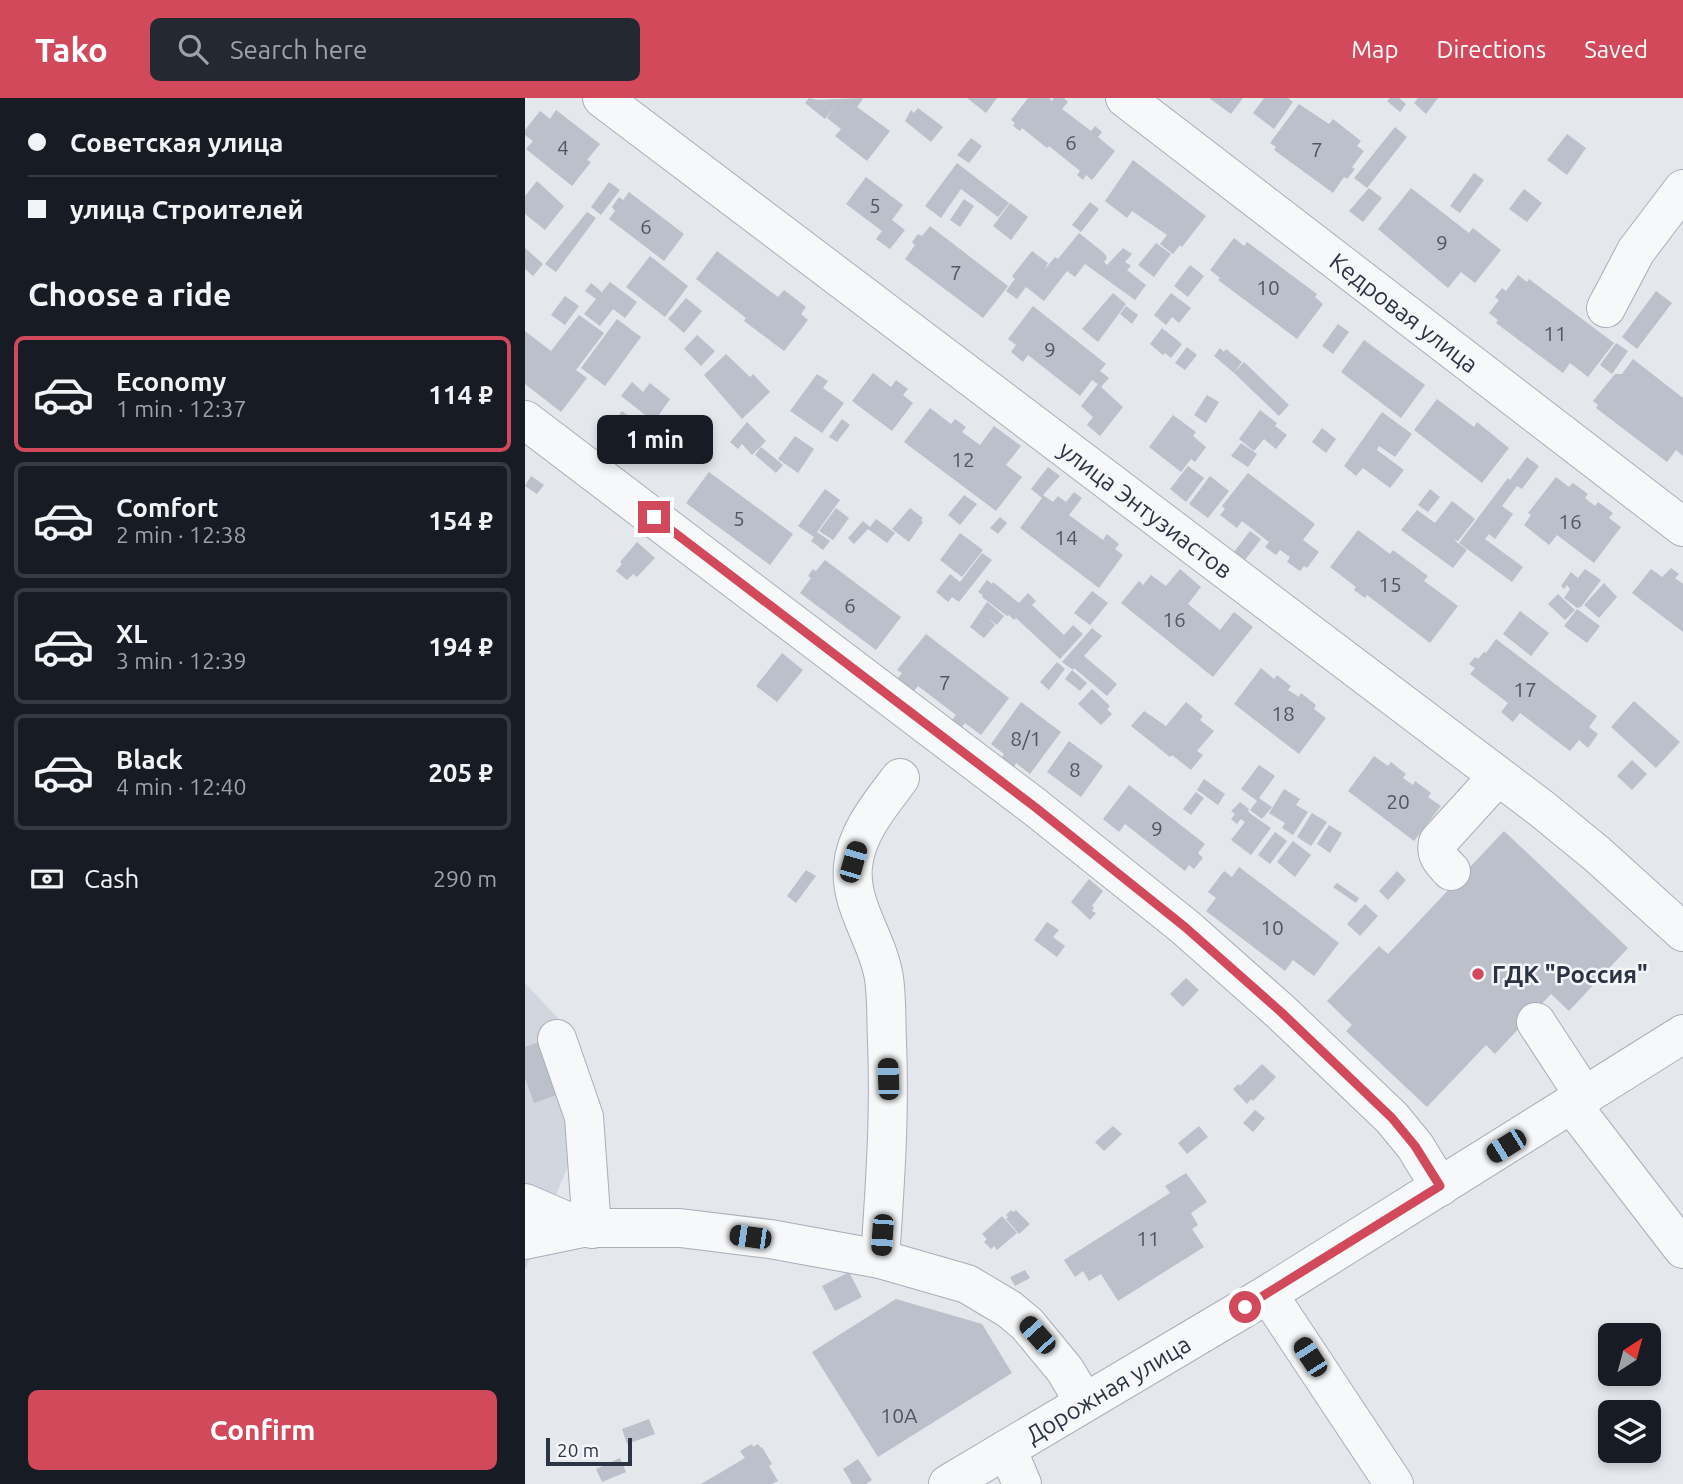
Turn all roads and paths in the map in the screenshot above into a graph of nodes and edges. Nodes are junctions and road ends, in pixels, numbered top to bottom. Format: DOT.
graph roads {
  1 [pos="602,98"];
  2 [pos="1125,98"];
  3 [pos="1683,189"];
  4 [pos="1606,309"];
  5 [pos="525,420"];
  6 [pos="1683,527"];
  7 [pos="1498,776"];
  8 [pos="900,778"];
  9 [pos="1451,871"];
  10 [pos="1683,932"];
  11 [pos="1536,1022"];
  12 [pos="1683,1034"];
  13 [pos="557,1039"];
  14 [pos="1578,1101"];
  15 [pos="1440,1186"];
  16 [pos="525,1205"];
  17 [pos="588,1228"];
  18 [pos="525,1234"];
  19 [pos="525,1240"];
  20 [pos="1683,1249"];
  21 [pos="880,1259"];
  22 [pos="1268,1293"];
  23 [pos="1084,1402"];
  24 [pos="1007,1449"];
  25 [pos="948,1484"];
  26 [pos="1022,1484"];
  27 [pos="1394,1484"];
  1 -- 7 [label="street, улица Энтузиастов"];
  2 -- 6 [label="street, Кедровая улица"];
  3 -- 4 [label="street"];
  5 -- 15 [label="street"];
  7 -- 9 [label="street"];
  7 -- 10 [label="street, улица Энтузиастов"];
  8 -- 21 [label="street"];
  11 -- 14 [label="street"];
  12 -- 14 [label="street, Дорожная улица"];
  13 -- 17 [label="street"];
  14 -- 15 [label="street, Дорожная улица"];
  14 -- 20 [label="street"];
  15 -- 22 [label="street, Дорожная улица"];
  16 -- 17 [label="street"];
  16 -- 18 [label="street"];
  17 -- 19 [label="street"];
  17 -- 21 [label="street"];
  21 -- 23 [label="street"];
  22 -- 23 [label="street, Дорожная улица"];
  22 -- 27 [label="street"];
  23 -- 24 [label="street, Дорожная улица"];
  24 -- 25 [label="street, Дорожная улица"];
  24 -- 26 [label="street"];
}
